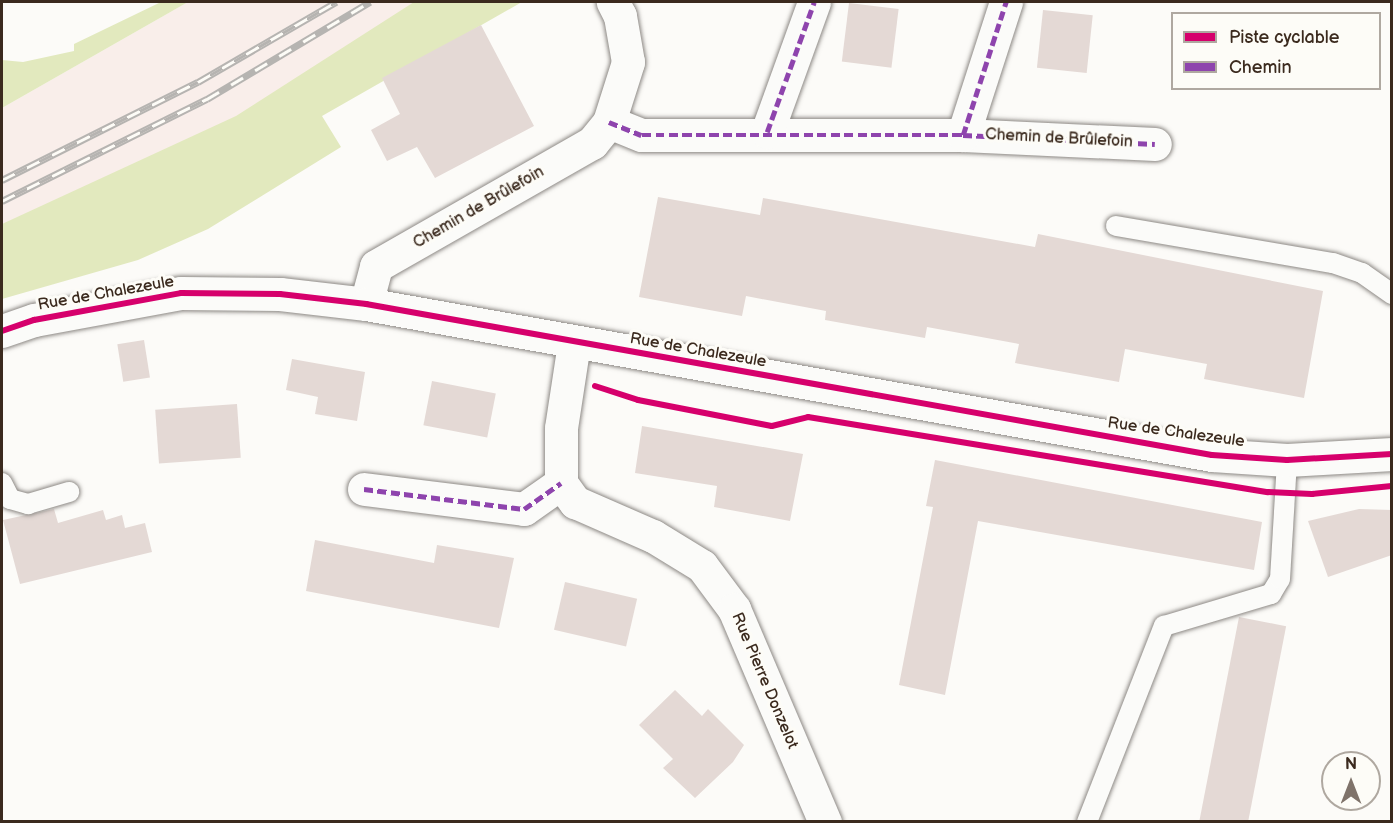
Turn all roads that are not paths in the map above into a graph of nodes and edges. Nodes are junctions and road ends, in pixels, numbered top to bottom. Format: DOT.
graph roads {
  1 [pos="613,2"];
  2 [pos="814,2"];
  3 [pos="1006,2"];
  4 [pos="609,122"];
  5 [pos="767,132"];
  6 [pos="963,135"];
  7 [pos="1155,144"];
  8 [pos="1116,226"];
  9 [pos="1392,294"];
  10 [pos="366,303"];
  11 [pos="2,331"];
  12 [pos="574,343"];
  13 [pos="1392,454"];
  14 [pos="1287,460"];
  15 [pos="2,483"];
  16 [pos="561,483"];
  17 [pos="364,489"];
  18 [pos="69,492"];
  19 [pos="825,822"];
  20 [pos="1087,822"];
  1 -- 4 [label="street, Chemin de Brûlefoin"];
  2 -- 5 [label="street"];
  3 -- 6 [label="street, Chemin de Brûlefoin"];
  4 -- 5 [label="street, Chemin de Brûlefoin"];
  4 -- 10 [label="street, Chemin de Brûlefoin"];
  5 -- 6 [label="street, Chemin de Brûlefoin"];
  6 -- 7 [label="street, Chemin de Brûlefoin"];
  8 -- 9 [label="lane"];
  10 -- 11 [label="street, Rue de Chalezeule"];
  10 -- 12 [label="street, Rue de Chalezeule"];
  12 -- 14 [label="street, Rue de Chalezeule"];
  12 -- 16 [label="street"];
  13 -- 14 [label="street, Rue de Chalezeule"];
  14 -- 20 [label="lane"];
  15 -- 18 [label="lane"];
  16 -- 17 [label="street"];
  16 -- 19 [label="street, Rue Pierre Donzelot"];
}
